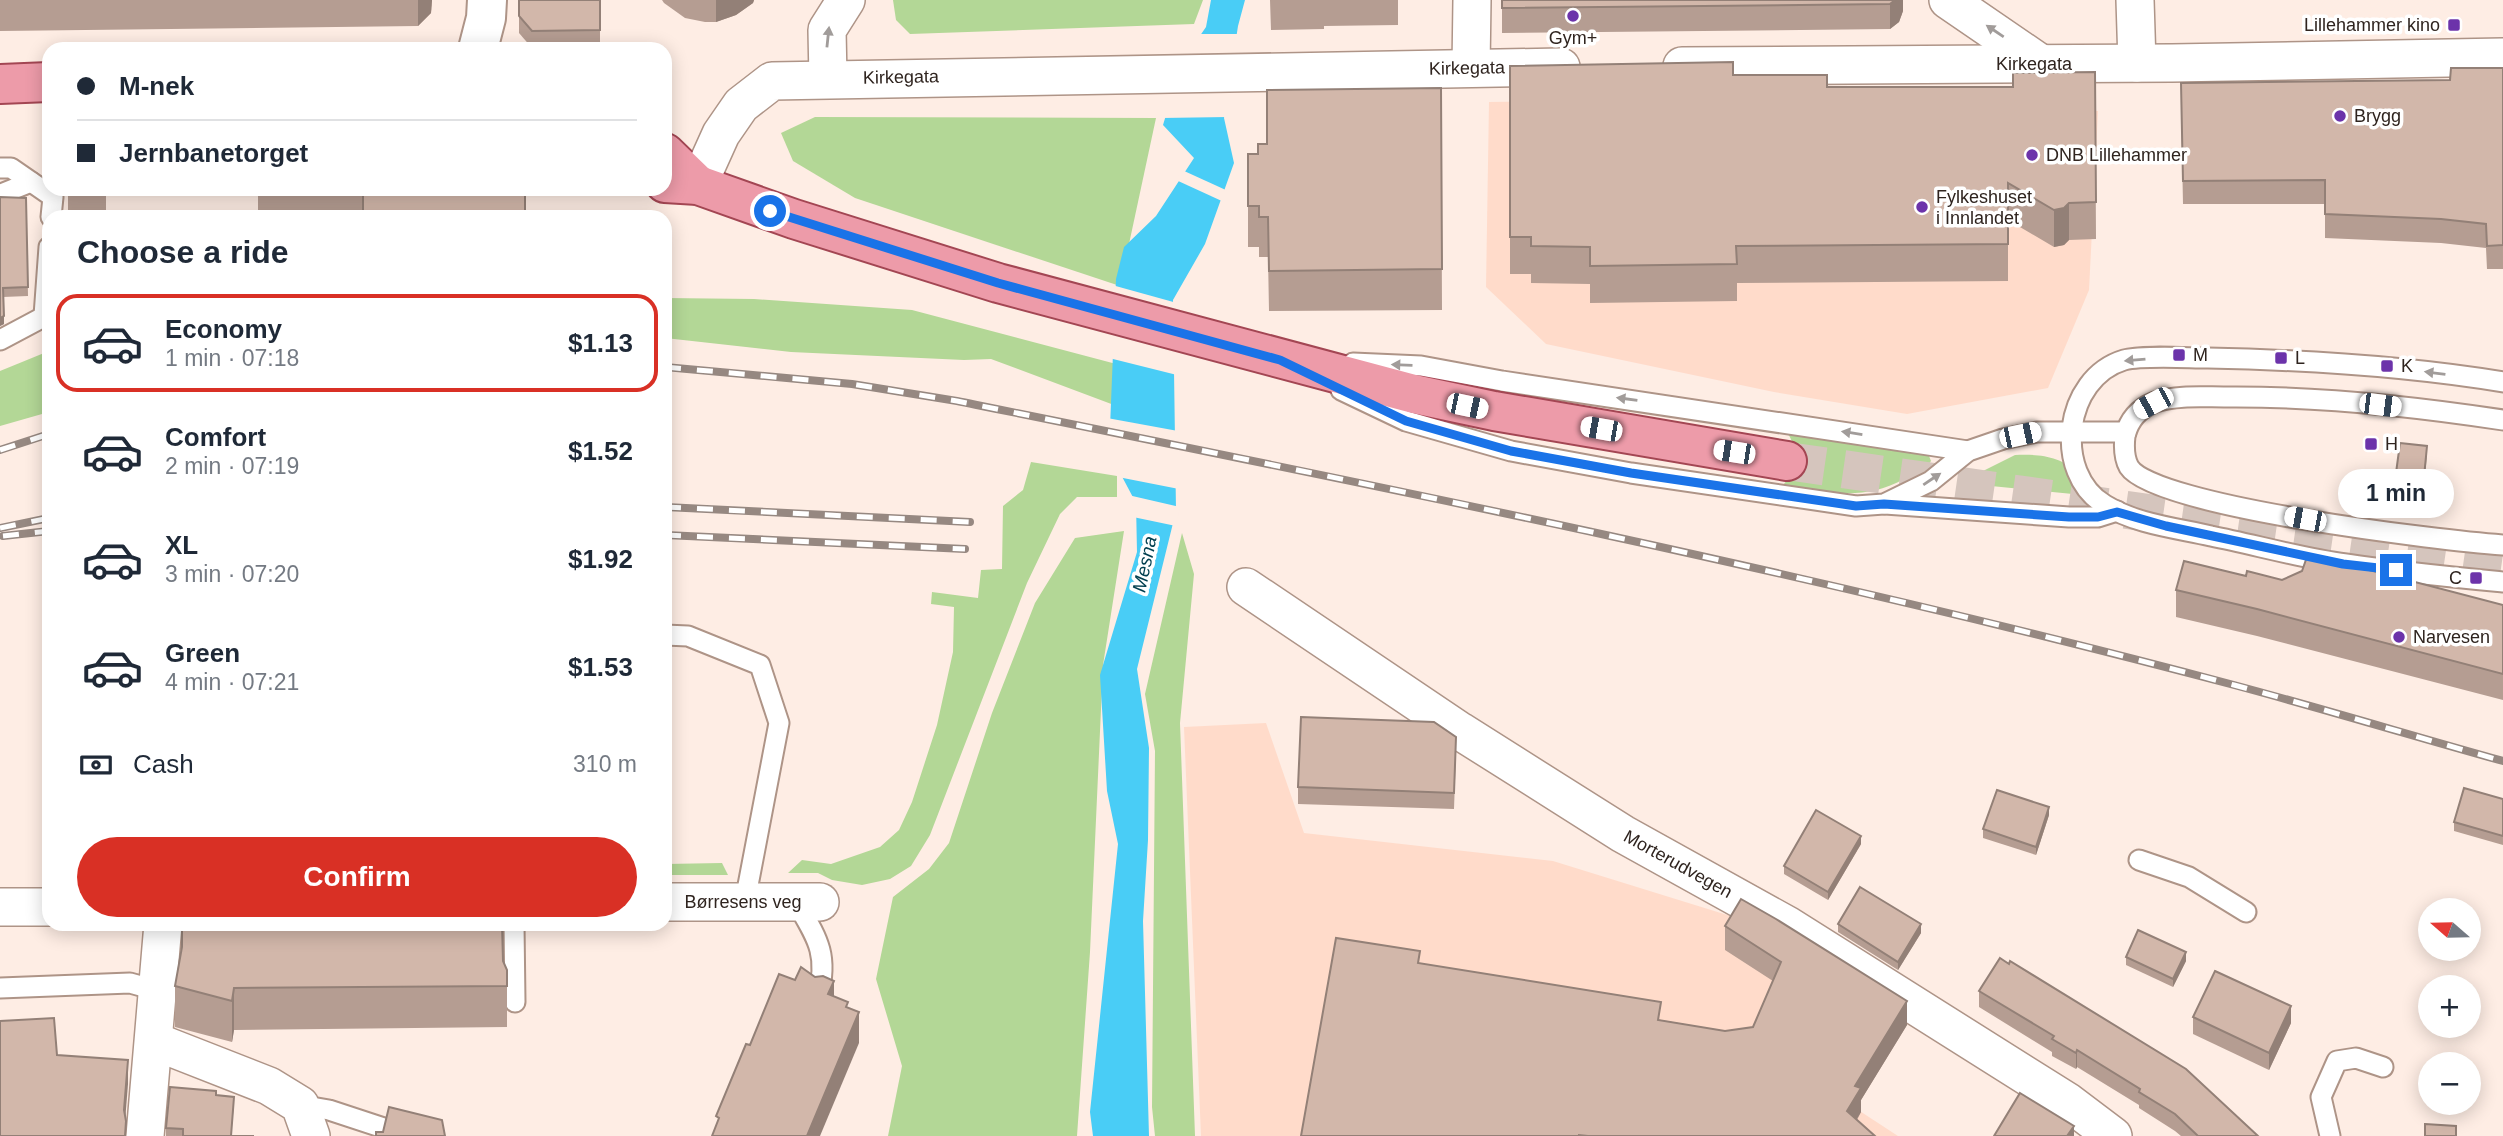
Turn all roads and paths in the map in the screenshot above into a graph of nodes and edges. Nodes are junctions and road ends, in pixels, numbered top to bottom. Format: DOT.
graph roads {
  1 [pos="487,0"];
  2 [pos="846,0"];
  3 [pos="1472,0"];
  4 [pos="1948,0"];
  5 [pos="2135,0"];
  6 [pos="480,42"];
  7 [pos="2503,57"];
  8 [pos="2040,63"];
  9 [pos="2137,63"];
  10 [pos="1650,66"];
  11 [pos="1594,67"];
  12 [pos="1471,68"];
  13 [pos="828,79"];
  14 [pos="42,82"];
  15 [pos="0,84"];
  16 [pos="672,166"];
  17 [pos="0,169"];
  18 [pos="31,182"];
  19 [pos="682,184"];
  20 [pos="42,190"];
  21 [pos="1,194"];
  22 [pos="42,318"];
  23 [pos="0,340"];
  24 [pos="1280,360"];
  25 [pos="2503,382"];
  26 [pos="2503,420"];
  27 [pos="2071,432"];
  28 [pos="2126,432"];
  29 [pos="1968,451"];
  30 [pos="1787,461"];
  31 [pos="1884,504"];
  32 [pos="2117,512"];
  33 [pos="2503,545"];
  34 [pos="2503,582"];
  35 [pos="1245,587"];
  36 [pos="672,635"];
  37 [pos="2139,860"];
  38 [pos="745,901"];
  39 [pos="672,902"];
  40 [pos="808,902"];
  41 [pos="0,906"];
  42 [pos="42,906"];
  43 [pos="2246,912"];
  44 [pos="163,931"];
  45 [pos="514,931"];
  46 [pos="0,988"];
  47 [pos="159,991"];
  48 [pos="818,996"];
  49 [pos="515,1002"];
  50 [pos="154,1041"];
  51 [pos="2383,1067"];
  52 [pos="306,1120"];
  53 [pos="145,1136"];
  54 [pos="408,1136"];
  55 [pos="2113,1136"];
  56 [pos="2330,1136"];
  1 -- 6 [label="main road"];
  13 -- 2 [label="street, one-way"];
  3 -- 12 [label="street"];
  8 -- 4 [label="street, one-way"];
  5 -- 9 [label="street"];
  7 -- 9 [label="street, Kirkegata"];
  8 -- 9 [label="street, Kirkegata"];
  8 -- 10 [label="street, Kirkegata"];
  11 -- 12 [label="street, Kirkegata"];
  12 -- 13 [label="street, Kirkegata"];
  13 -- 19 [label="street, Kirkegata"];
  14 -- 15 [label="main road"];
  16 -- 19 [label="main road"];
  17 -- 18 [label="lane"];
  18 -- 20 [label="lane"];
  18 -- 21 [label="lane"];
  19 -- 24 [label="main road"];
  22 -- 23 [label="lane"];
  29 -- 24 [label="lane, one-way"];
  24 -- 30 [label="main road"];
  24 -- 31 [label="lane"];
  25 -- 27 [label="lane, one-way"];
  26 -- 28 [label="lane"];
  27 -- 28 [label="lane"];
  27 -- 29 [label="lane"];
  27 -- 32 [label="lane"];
  28 -- 33 [label="lane"];
  31 -- 29 [label="lane, one-way"];
  31 -- 32 [label="lane"];
  32 -- 34 [label="lane"];
  35 -- 55 [label="street, Morterudvegen"];
  36 -- 38 [label="lane"];
  37 -- 43 [label="lane"];
  38 -- 39 [label="street, Børresens veg"];
  38 -- 40 [label="street, Børresens veg"];
  40 -- 48 [label="lane"];
  41 -- 42 [label="street"];
  44 -- 47 [label="street"];
  45 -- 49 [label="lane"];
  46 -- 47 [label="lane"];
  47 -- 50 [label="street"];
  50 -- 52 [label="street"];
  50 -- 53 [label="street"];
  51 -- 56 [label="lane"];
  52 -- 54 [label="lane"];
}
